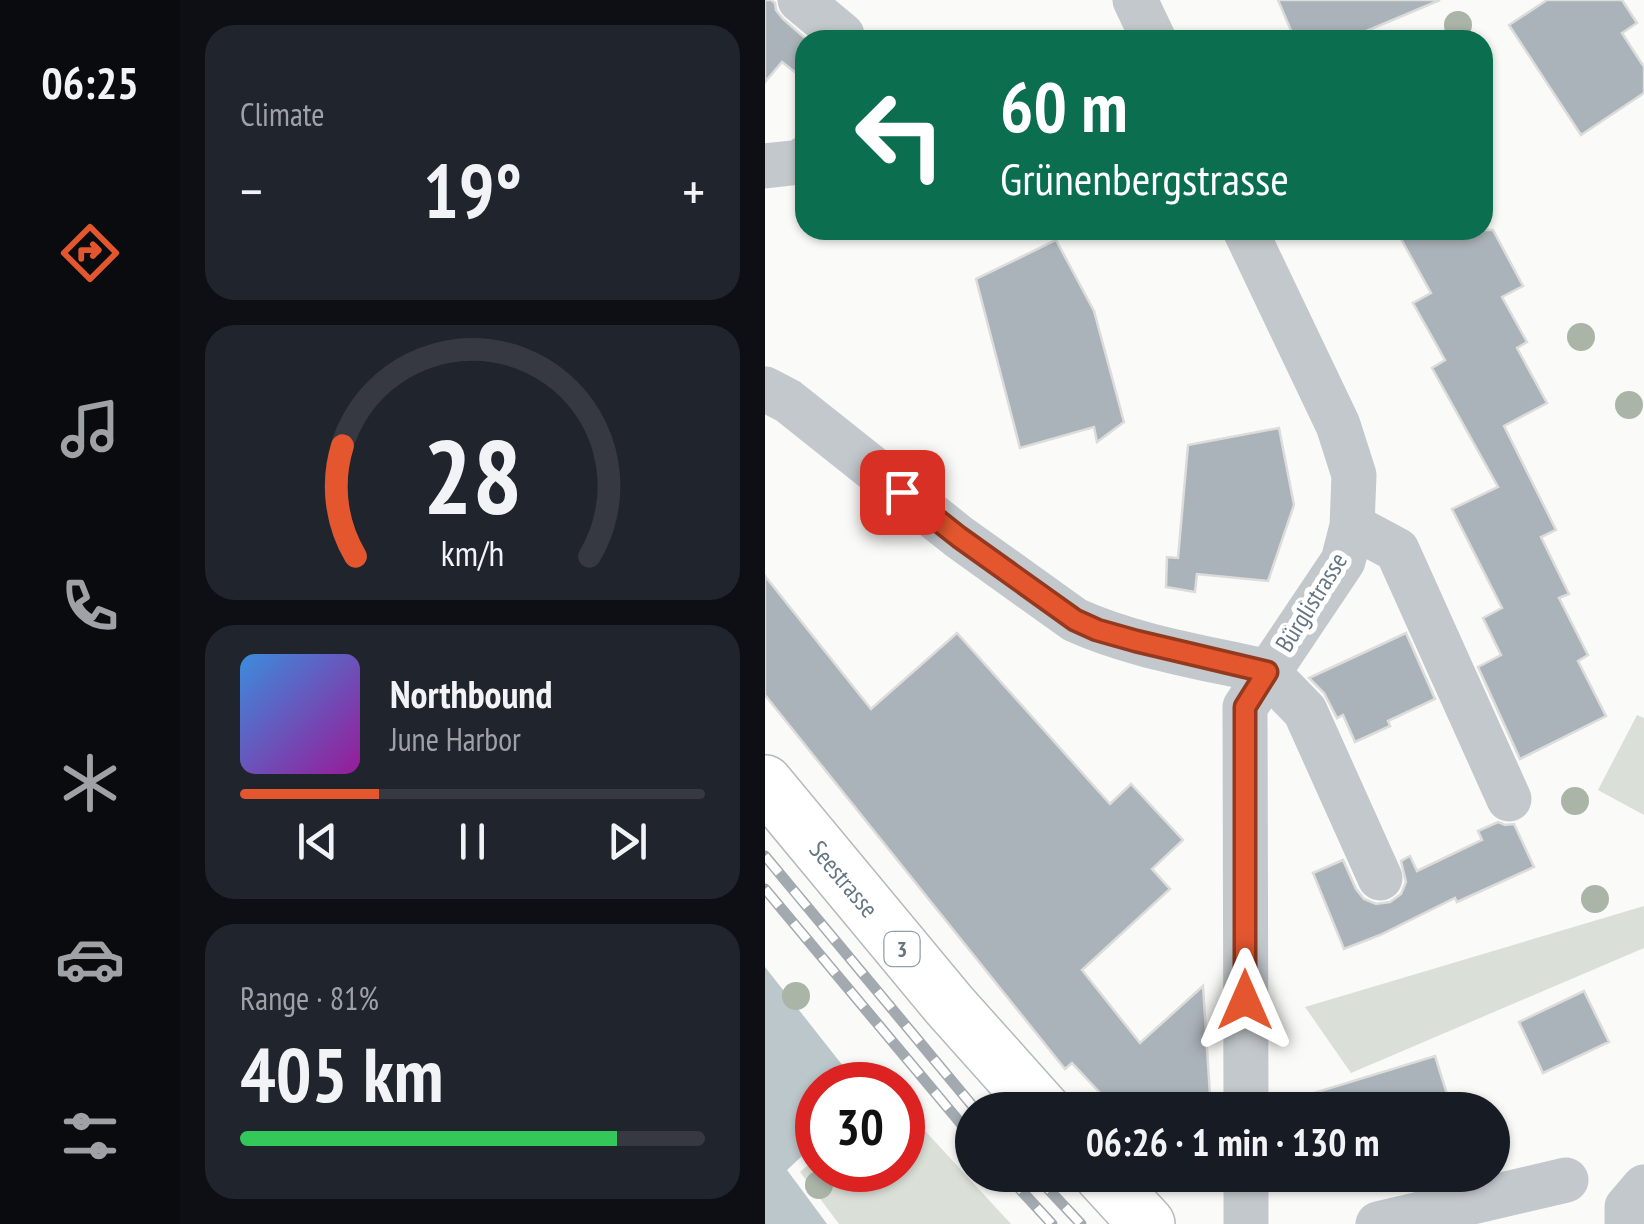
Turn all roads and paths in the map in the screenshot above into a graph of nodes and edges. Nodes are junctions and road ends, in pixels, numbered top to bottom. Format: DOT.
graph roads {
  1 [pos="799,0"];
  2 [pos="1135,0"];
  3 [pos="837,30"];
  4 [pos="1149,30"];
  5 [pos="795,163"];
  6 [pos="765,166"];
  7 [pos="1250,240"];
  8 [pos="765,389"];
  9 [pos="1352,526"];
  10 [pos="1267,672"];
  11 [pos="765,783"];
  12 [pos="1509,799"];
  13 [pos="1380,878"];
  14 [pos="1027,1092"];
  15 [pos="1246,1092"];
  16 [pos="1566,1180"];
  17 [pos="1644,1187"];
  18 [pos="1118,1192"];
  19 [pos="1246,1192"];
  20 [pos="1147,1224"];
  21 [pos="1246,1224"];
  22 [pos="1378,1224"];
  23 [pos="1627,1224"];
  1 -- 3 [label="street"];
  2 -- 4 [label="street"];
  5 -- 6 [label="street"];
  7 -- 9 [label="street, Bürglistrasse"];
  8 -- 10 [label="street"];
  9 -- 10 [label="street, Bürglistrasse"];
  9 -- 12 [label="street"];
  10 -- 13 [label="street"];
  10 -- 15 [label="street, Bürglistrasse"];
  11 -- 14 [label="main road, Seestrasse / 3"];
  16 -- 22 [label="street"];
  17 -- 23 [label="street"];
  18 -- 20 [label="main road"];
  19 -- 21 [label="street"];
}
